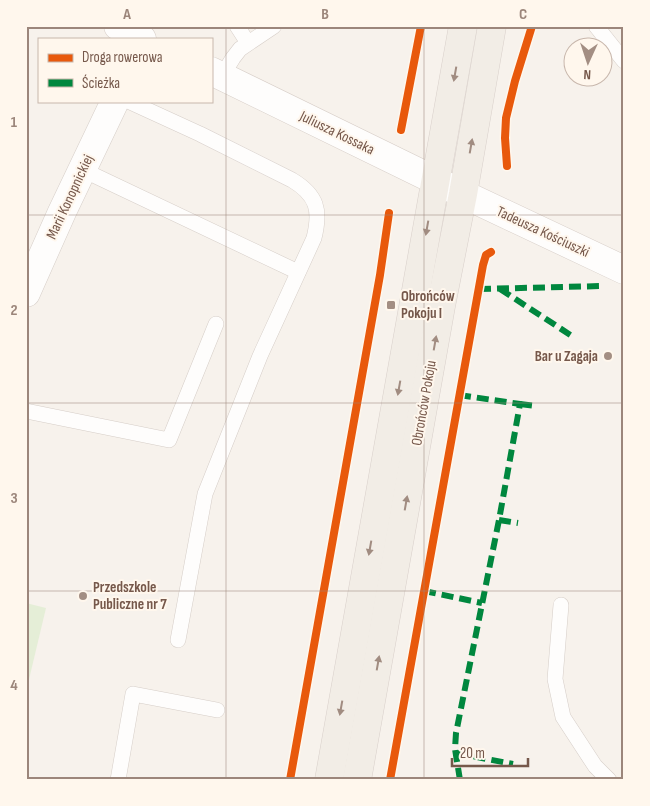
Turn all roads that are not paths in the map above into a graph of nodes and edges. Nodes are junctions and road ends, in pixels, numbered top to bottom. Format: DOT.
graph roads {
  1 [pos="118,26"];
  2 [pos="237,26"];
  3 [pos="274,26"];
  4 [pos="463,26"];
  5 [pos="492,26"];
  6 [pos="596,26"];
  7 [pos="140,38"];
  8 [pos="248,43"];
  9 [pos="624,61"];
  10 [pos="217,74"];
  11 [pos="115,102"];
  12 [pos="130,102"];
  13 [pos="83,170"];
  14 [pos="436,180"];
  15 [pos="463,194"];
  16 [pos="624,270"];
  17 [pos="298,272"];
  18 [pos="26,293"];
  19 [pos="216,324"];
  20 [pos="26,411"];
  21 [pos="561,605"];
  22 [pos="178,640"];
  23 [pos="217,710"];
  24 [pos="118,780"];
  25 [pos="329,780"];
  26 [pos="357,780"];
  27 [pos="609,780"];
  1 -- 7 [label="street"];
  2 -- 8 [label="lane"];
  3 -- 8 [label="lane"];
  4 -- 14 [label="main road, Obrońców Pokoju, one-way"];
  15 -- 5 [label="main road, Obrońców Pokoju, one-way"];
  6 -- 9 [label="lane"];
  8 -- 10 [label="lane"];
  10 -- 14 [label="street, Juliusza Kossaka"];
  11 -- 13 [label="street, Marii Konopnickiej"];
  12 -- 17 [label="lane"];
  13 -- 17 [label="lane"];
  13 -- 18 [label="street, Marii Konopnickiej"];
  14 -- 15 [label="street, Juliusza Kossaka"];
  14 -- 25 [label="main road, Obrońców Pokoju, one-way"];
  15 -- 16 [label="street, Tadeusza Kościuszki"];
  26 -- 15 [label="main road, Obrońców Pokoju, one-way"];
  17 -- 22 [label="lane"];
  19 -- 20 [label="lane"];
  21 -- 27 [label="lane"];
  23 -- 24 [label="lane"];
}
